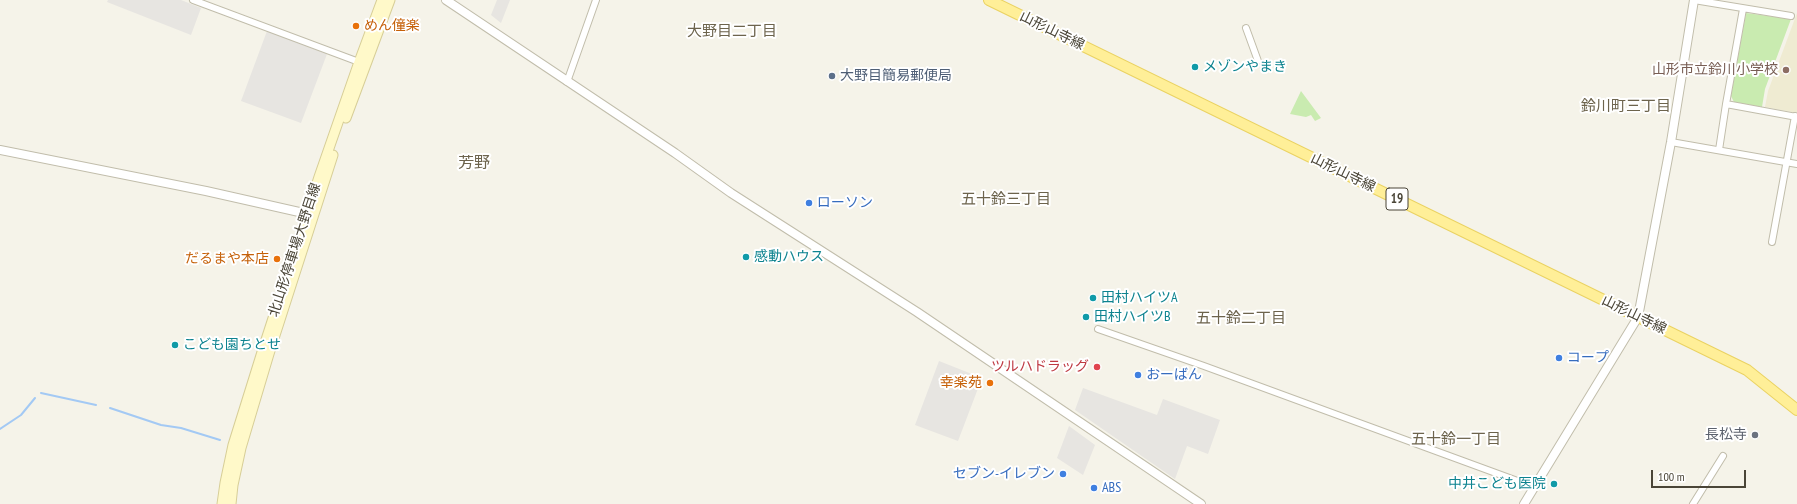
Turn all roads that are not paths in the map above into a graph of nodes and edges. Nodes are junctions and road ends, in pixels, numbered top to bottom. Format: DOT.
graph roads {
  1 [pos="193,0"];
  2 [pos="382,0"];
  3 [pos="390,0"];
  4 [pos="446,0"];
  5 [pos="596,0"];
  6 [pos="989,0"];
  7 [pos="1694,0"];
  8 [pos="1743,9"];
  9 [pos="1790,16"];
  10 [pos="1246,28"];
  11 [pos="1258,61"];
  12 [pos="359,62"];
  13 [pos="567,82"];
  14 [pos="1726,104"];
  15 [pos="1796,116"];
  16 [pos="1671,142"];
  17 [pos="0,150"];
  18 [pos="1719,150"];
  19 [pos="1786,162"];
  20 [pos="1797,164"];
  21 [pos="308,214"];
  22 [pos="1772,242"];
  23 [pos="1638,317"];
  24 [pos="1098,329"];
  25 [pos="1797,410"];
  26 [pos="1723,456"];
  27 [pos="1534,486"];
  28 [pos="222,504"];
  29 [pos="231,504"];
  30 [pos="1201,504"];
  31 [pos="1524,504"];
  32 [pos="1693,504"];
  1 -- 12 [label="street"];
  2 -- 12 [label="main road, 北山形停車場大野目線"];
  3 -- 29 [label="main road, 北山形停車場大野目線"];
  4 -- 13 [label="street"];
  5 -- 13 [label="street"];
  6 -- 23 [label="main road, 山形山寺線 / 19"];
  7 -- 8 [label="street"];
  7 -- 16 [label="street"];
  8 -- 9 [label="street"];
  8 -- 14 [label="street"];
  10 -- 11 [label="street"];
  12 -- 21 [label="main road, 北山形停車場大野目線"];
  13 -- 30 [label="street"];
  14 -- 15 [label="street"];
  14 -- 18 [label="street"];
  15 -- 19 [label="street"];
  16 -- 18 [label="street"];
  16 -- 23 [label="street"];
  17 -- 21 [label="street"];
  18 -- 19 [label="street"];
  19 -- 20 [label="street"];
  19 -- 22 [label="street"];
  21 -- 28 [label="main road, 北山形停車場大野目線"];
  23 -- 25 [label="main road, 山形山寺線 / 19"];
  23 -- 27 [label="street"];
  24 -- 27 [label="street"];
  26 -- 32 [label="street"];
  27 -- 31 [label="street"];
}
